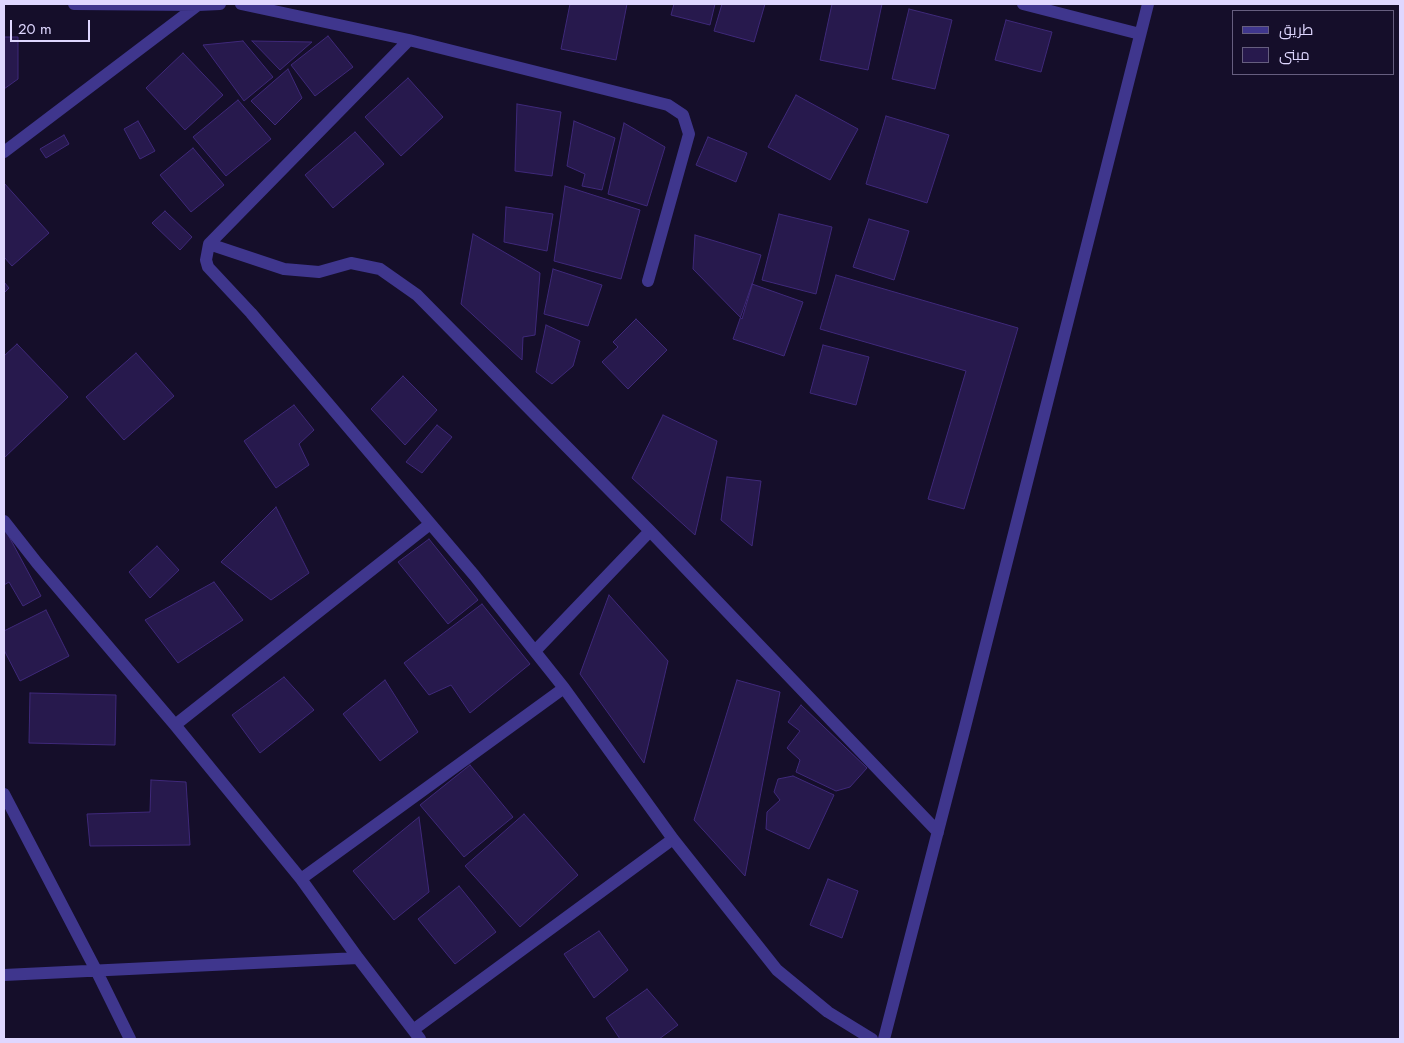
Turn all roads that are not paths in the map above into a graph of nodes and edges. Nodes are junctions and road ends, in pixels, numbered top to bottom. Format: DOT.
graph roads {
  1 [pos="74,4"];
  2 [pos="220,4"];
  3 [pos="240,4"];
  4 [pos="1023,4"];
  5 [pos="1148,4"];
  6 [pos="198,5"];
  7 [pos="1140,34"];
  8 [pos="410,40"];
  9 [pos="4,152"];
  10 [pos="209,244"];
  11 [pos="648,281"];
  12 [pos="4,521"];
  13 [pos="430,524"];
  14 [pos="650,531"];
  15 [pos="535,652"];
  16 [pos="564,688"];
  17 [pos="175,725"];
  18 [pos="4,794"];
  19 [pos="938,832"];
  20 [pos="673,839"];
  21 [pos="301,879"];
  22 [pos="358,958"];
  23 [pos="97,972"];
  24 [pos="4,975"];
  25 [pos="416,1035"];
  26 [pos="130,1039"];
  27 [pos="872,1039"];
  28 [pos="884,1039"];
  1 -- 6 [label="street"];
  2 -- 6 [label="street"];
  3 -- 8 [label="street"];
  4 -- 7 [label="street"];
  5 -- 7 [label="street"];
  6 -- 9 [label="street"];
  7 -- 19 [label="street"];
  8 -- 10 [label="street"];
  8 -- 11 [label="street"];
  10 -- 13 [label="street"];
  10 -- 14 [label="street"];
  12 -- 17 [label="street"];
  13 -- 15 [label="street"];
  13 -- 17 [label="street"];
  14 -- 15 [label="street"];
  14 -- 19 [label="street"];
  15 -- 16 [label="street"];
  16 -- 20 [label="street"];
  16 -- 21 [label="street"];
  17 -- 21 [label="street"];
  18 -- 23 [label="street"];
  19 -- 28 [label="street"];
  20 -- 25 [label="street"];
  20 -- 27 [label="street"];
  21 -- 22 [label="street"];
  22 -- 23 [label="street"];
  22 -- 25 [label="street"];
  23 -- 24 [label="street"];
  23 -- 26 [label="street"];
}
